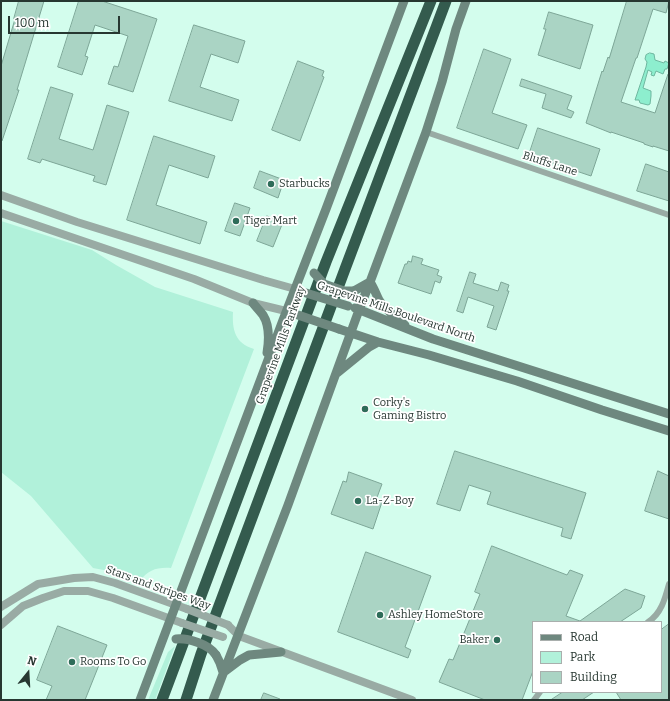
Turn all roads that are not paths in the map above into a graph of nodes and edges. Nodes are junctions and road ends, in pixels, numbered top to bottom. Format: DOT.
graph roads {
  1 [pos="404,1"];
  2 [pos="431,1"];
  3 [pos="446,1"];
  4 [pos="466,1"];
  5 [pos="426,132"];
  6 [pos="1,195"];
  7 [pos="1,213"];
  8 [pos="669,215"];
  9 [pos="309,254"];
  10 [pos="370,282"];
  11 [pos="295,289"];
  12 [pos="253,303"];
  13 [pos="359,310"];
  14 [pos="286,311"];
  15 [pos="410,330"];
  16 [pos="351,333"];
  17 [pos="378,342"];
  18 [pos="521,367"];
  19 [pos="264,369"];
  20 [pos="336,374"];
  21 [pos="517,381"];
  22 [pos="669,414"];
  23 [pos="669,431"];
  24 [pos="669,584"];
  25 [pos="175,605"];
  26 [pos="1,607"];
  27 [pos="170,618"];
  28 [pos="649,621"];
  29 [pos="1,625"];
  30 [pos="238,636"];
  31 [pos="161,644"];
  32 [pos="281,652"];
  33 [pos="223,672"];
  34 [pos="140,700"];
  35 [pos="162,700"];
  36 [pos="186,700"];
  37 [pos="213,700"];
  38 [pos="412,700"];
  1 -- 9 [label="main road, Grapevine Mills Parkway"];
  2 -- 35 [label="highway, Grapevine Mills Parkway"];
  3 -- 36 [label="highway"];
  4 -- 5 [label="main road"];
  5 -- 8 [label="street, Bluffs Lane"];
  5 -- 10 [label="main road"];
  6 -- 11 [label="street, Grapevine Mills Boulevard North"];
  7 -- 12 [label="street"];
  9 -- 10 [label="main road, bridge"];
  9 -- 11 [label="main road, Grapevine Mills Parkway"];
  10 -- 13 [label="main road"];
  10 -- 15 [label="main road"];
  11 -- 13 [label="main road, Grapevine Mills Boulevard North, bridge"];
  11 -- 14 [label="main road, Grapevine Mills Parkway"];
  12 -- 14 [label="street"];
  12 -- 19 [label="main road"];
  13 -- 15 [label="main road, Grapevine Mills Boulevard North"];
  13 -- 16 [label="main road"];
  14 -- 16 [label="main road, bridge"];
  14 -- 19 [label="main road, Grapevine Mills Parkway"];
  15 -- 18 [label="main road, Grapevine Mills Boulevard North"];
  16 -- 17 [label="main road"];
  16 -- 20 [label="main road"];
  17 -- 20 [label="main road"];
  17 -- 21 [label="main road"];
  18 -- 21 [label="main road"];
  18 -- 22 [label="main road, Grapevine Mills Boulevard North"];
  19 -- 25 [label="main road, Grapevine Mills Parkway"];
  20 -- 30 [label="main road"];
  21 -- 23 [label="main road"];
  24 -- 28 [label="street"];
  25 -- 26 [label="street, Stars and Stripes Way"];
  25 -- 27 [label="main road, Grapevine Mills Parkway"];
  25 -- 30 [label="street, Stars and Stripes Way, bridge"];
  27 -- 29 [label="street, Stars and Stripes Way"];
  27 -- 30 [label="street, Stars and Stripes Way, bridge"];
  27 -- 31 [label="main road, Grapevine Mills Parkway"];
  30 -- 32 [label="street, Stars and Stripes Way"];
  30 -- 33 [label="main road"];
  31 -- 33 [label="main road, bridge"];
  31 -- 34 [label="main road, Grapevine Mills Parkway"];
  32 -- 33 [label="main road"];
  32 -- 38 [label="street, Stars and Stripes Way"];
  33 -- 37 [label="main road"];
}
